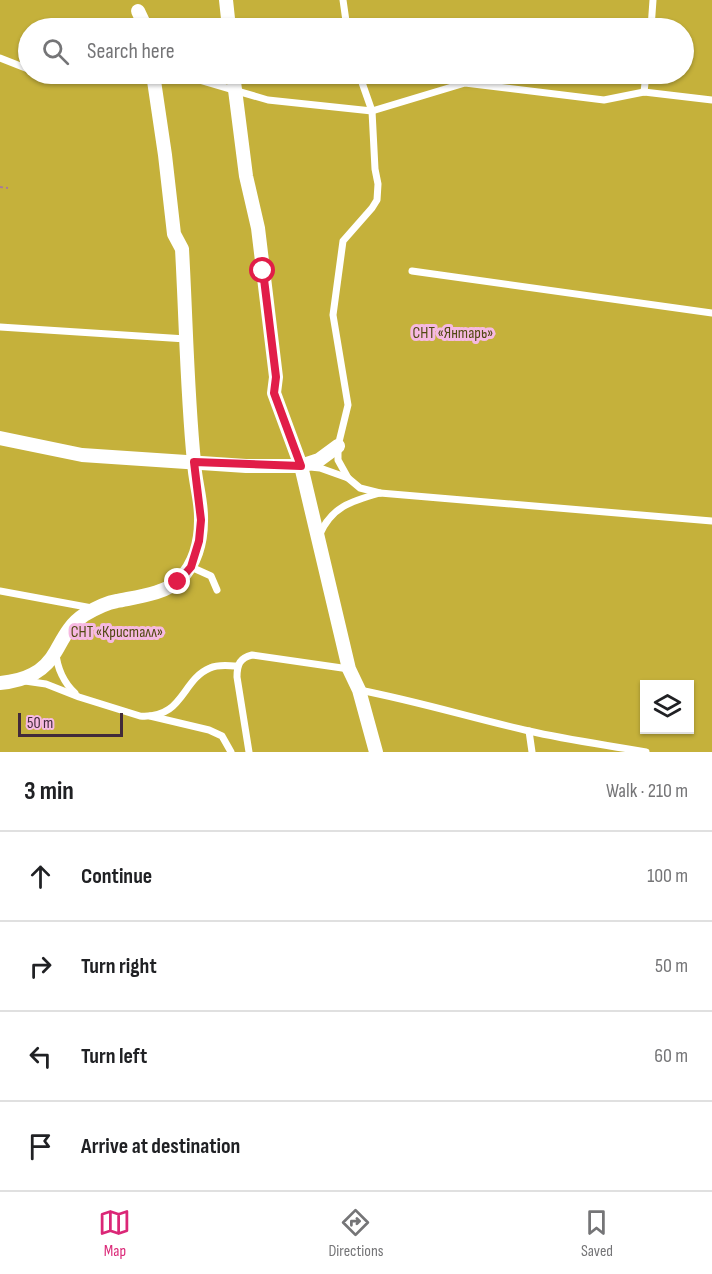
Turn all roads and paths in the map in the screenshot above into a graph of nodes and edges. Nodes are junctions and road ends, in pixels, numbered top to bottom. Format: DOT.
graph roads {
  1 [pos="226,0"];
  2 [pos="343,0"];
  3 [pos="653,0"];
  4 [pos="138,10"];
  5 [pos="142,18"];
  6 [pos="228,18"];
  7 [pos="346,18"];
  8 [pos="652,18"];
  9 [pos="0,58"];
  10 [pos="18,65"];
  11 [pos="154,84"];
  12 [pos="213,84"];
  13 [pos="234,84"];
  14 [pos="363,84"];
  15 [pos="459,84"];
  16 [pos="480,84"];
  17 [pos="645,84"];
  18 [pos="235,92"];
  19 [pos="644,92"];
  20 [pos="712,100"];
  21 [pos="372,111"];
  22 [pos="0,187"];
  23 [pos="8,188"];
  24 [pos="412,271"];
  25 [pos="712,313"];
  26 [pos="0,327"];
  27 [pos="187,339"];
  28 [pos="0,438"];
  29 [pos="338,446"];
  30 [pos="194,462"];
  31 [pos="301,466"];
  32 [pos="348,478"];
  33 [pos="380,493"];
  34 [pos="712,521"];
  35 [pos="318,538"];
  36 [pos="191,567"];
  37 [pos="217,590"];
  38 [pos="0,591"];
  39 [pos="94,608"];
  40 [pos="56,651"];
  41 [pos="237,666"];
  42 [pos="349,669"];
  43 [pos="20,681"];
  44 [pos="0,682"];
  45 [pos="359,690"];
  46 [pos="79,697"];
  47 [pos="150,716"];
  48 [pos="529,731"];
  49 [pos="634,751"];
  50 [pos="231,752"];
  51 [pos="249,752"];
  52 [pos="376,752"];
  53 [pos="532,752"];
  54 [pos="646,752"];
  1 -- 6 [label="street"];
  2 -- 7 [label="lane"];
  3 -- 8 [label="lane"];
  4 -- 5 [label="street"];
  9 -- 10 [label="lane"];
  11 -- 27 [label="street"];
  12 -- 18 [label="lane"];
  13 -- 18 [label="street"];
  14 -- 21 [label="lane"];
  15 -- 21 [label="lane"];
  16 -- 19 [label="lane"];
  17 -- 19 [label="lane"];
  18 -- 21 [label="lane"];
  18 -- 31 [label="street"];
  19 -- 20 [label="lane"];
  21 -- 29 [label="lane"];
  22 -- 23 [label="path"];
  24 -- 25 [label="lane"];
  26 -- 27 [label="lane"];
  27 -- 30 [label="street"];
  28 -- 30 [label="street"];
  29 -- 31 [label="street"];
  29 -- 32 [label="lane"];
  30 -- 31 [label="street"];
  30 -- 36 [label="street"];
  31 -- 32 [label="lane"];
  31 -- 35 [label="street"];
  32 -- 33 [label="lane"];
  33 -- 34 [label="lane"];
  33 -- 35 [label="lane"];
  35 -- 42 [label="street"];
  36 -- 37 [label="lane"];
  36 -- 39 [label="street"];
  38 -- 39 [label="lane"];
  39 -- 40 [label="street"];
  40 -- 43 [label="street"];
  40 -- 46 [label="lane"];
  41 -- 42 [label="lane"];
  41 -- 47 [label="lane"];
  41 -- 51 [label="lane"];
  42 -- 45 [label="street"];
  43 -- 44 [label="street"];
  43 -- 46 [label="lane"];
  45 -- 48 [label="lane"];
  45 -- 52 [label="street"];
  46 -- 47 [label="lane"];
  47 -- 50 [label="lane"];
  48 -- 49 [label="lane"];
  48 -- 53 [label="lane"];
  49 -- 54 [label="lane"];
}
